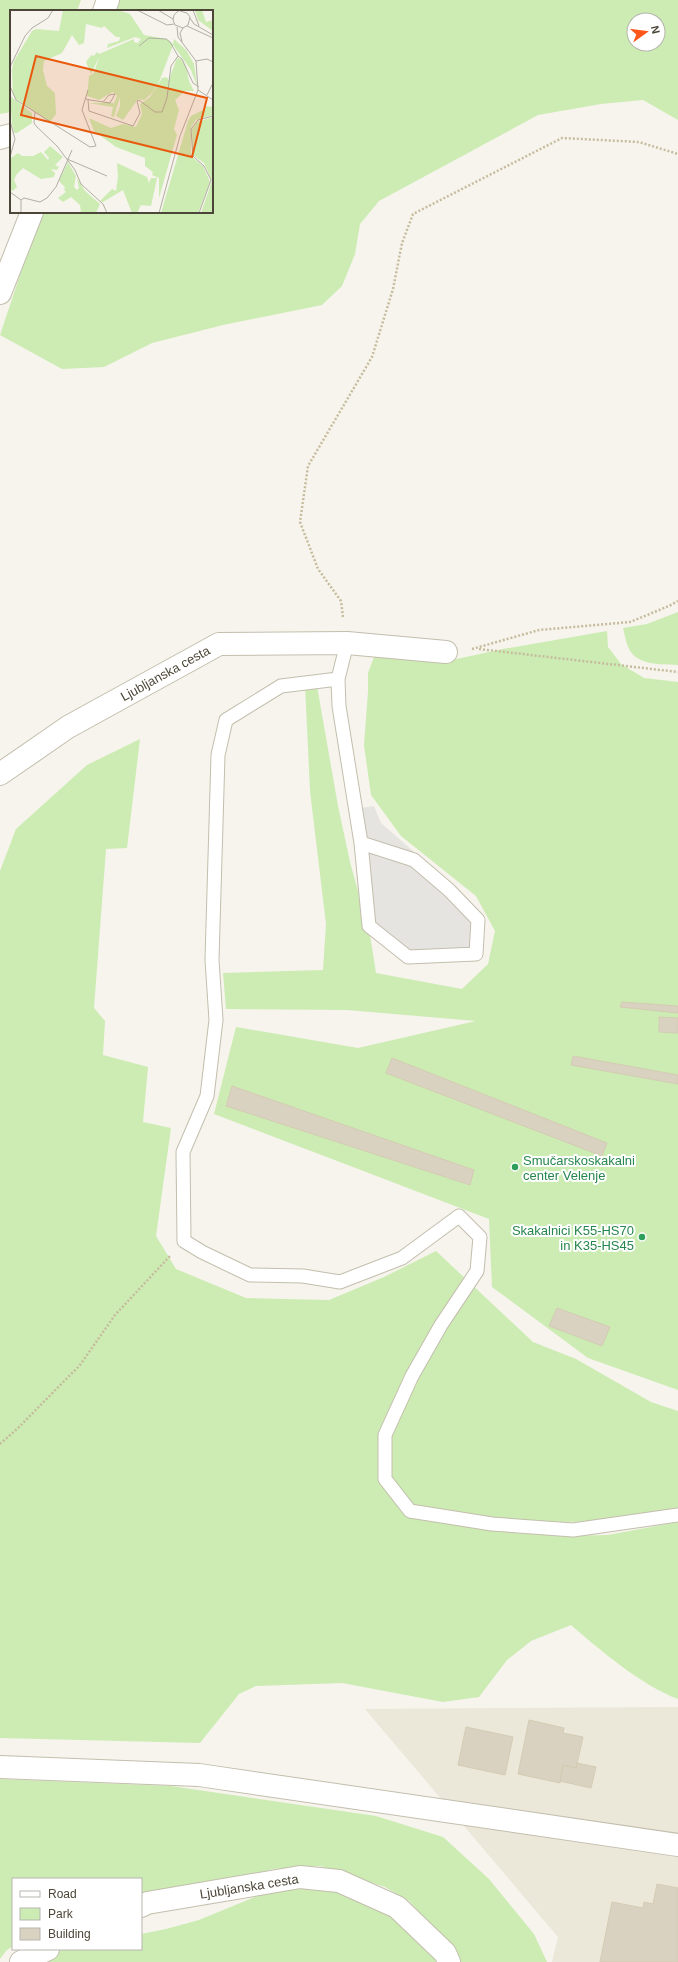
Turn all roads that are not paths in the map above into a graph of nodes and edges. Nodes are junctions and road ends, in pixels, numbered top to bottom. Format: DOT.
graph roads {
  1 [pos="108,0"];
  2 [pos="104,10"];
  3 [pos="10,135"];
  4 [pos="0,138"];
  5 [pos="32,213"];
  6 [pos="0,293"];
  7 [pos="347,643"];
  8 [pos="446,652"];
  9 [pos="338,679"];
  10 [pos="0,774"];
  11 [pos="361,844"];
  12 [pos="678,1515"];
  13 [pos="0,1767"];
  14 [pos="678,1845"];
  15 [pos="142,1906"];
  16 [pos="46,1950"];
  17 [pos="20,1962"];
  18 [pos="449,1962"];
  1 -- 2 [label="street"];
  3 -- 4 [label="street"];
  5 -- 6 [label="street"];
  7 -- 8 [label="street, Ljubljanska cesta"];
  7 -- 9 [label="lane"];
  7 -- 10 [label="street, Ljubljanska cesta"];
  9 -- 11 [label="lane"];
  9 -- 12 [label="lane"];
  11 -- 11 [label="lane"];
  13 -- 14 [label="street"];
  15 -- 18 [label="street, Ljubljanska cesta"];
  16 -- 17 [label="street"];
}
